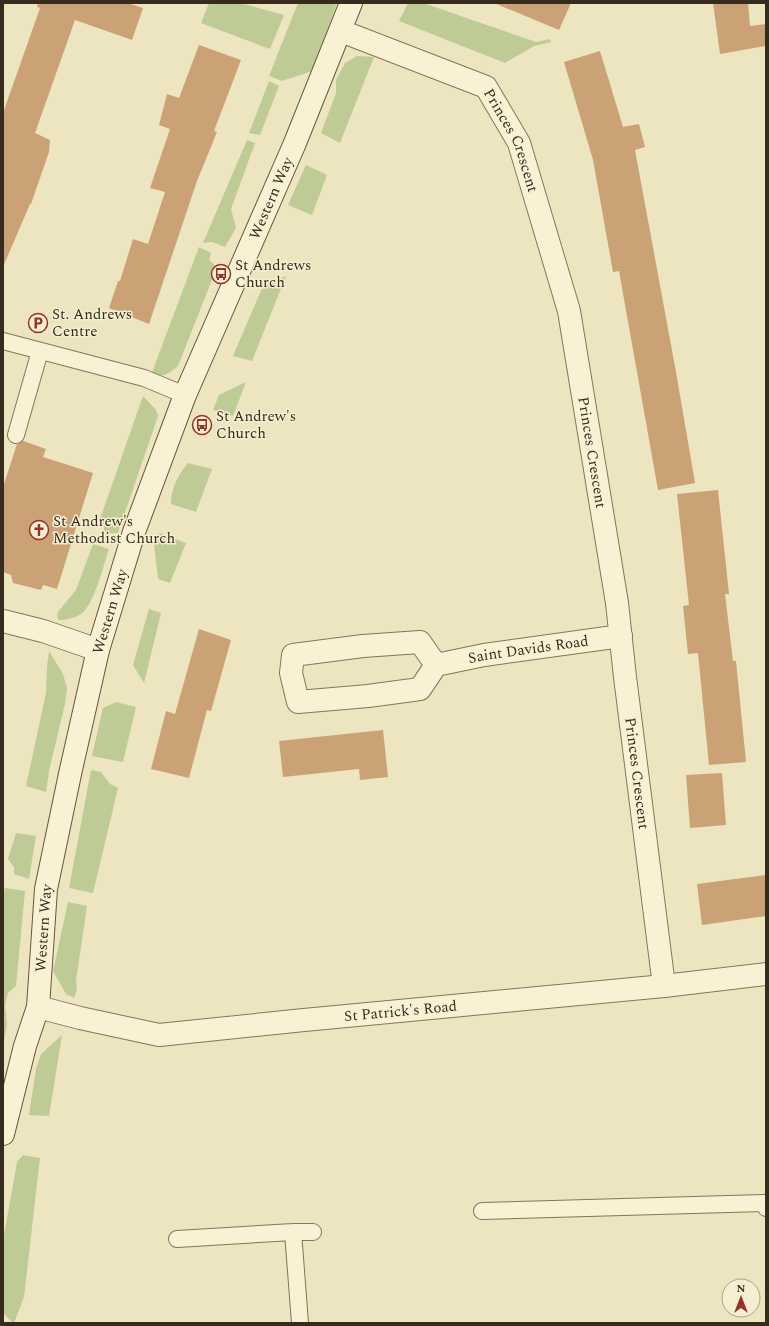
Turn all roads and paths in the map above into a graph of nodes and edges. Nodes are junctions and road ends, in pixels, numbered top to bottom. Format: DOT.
graph roads {
  1 [pos="352,3"];
  2 [pos="341,32"];
  3 [pos="3,341"];
  4 [pos="40,351"];
  5 [pos="185,395"];
  6 [pos="16,435"];
  7 [pos="3,621"];
  8 [pos="622,636"];
  9 [pos="98,650"];
  10 [pos="436,666"];
  11 [pos="766,974"];
  12 [pos="664,986"];
  13 [pos="38,1007"];
  14 [pos="3,1134"];
  15 [pos="766,1208"];
  16 [pos="482,1210"];
  17 [pos="293,1232"];
  18 [pos="313,1232"];
  19 [pos="177,1238"];
  20 [pos="300,1323"];
  1 -- 2 [label="street, Western Way"];
  2 -- 5 [label="street, Western Way"];
  2 -- 8 [label="street, Princes Crescent"];
  3 -- 4 [label="lane"];
  4 -- 5 [label="lane"];
  4 -- 6 [label="lane"];
  5 -- 9 [label="street, Western Way"];
  7 -- 9 [label="street"];
  8 -- 10 [label="street, Saint Davids Road"];
  8 -- 12 [label="street, Princes Crescent"];
  9 -- 13 [label="street, Western Way"];
  10 -- 10 [label="street"];
  11 -- 12 [label="street, St Patrick's Road"];
  12 -- 13 [label="street, St Patrick's Road"];
  13 -- 14 [label="street, Western Way"];
  15 -- 16 [label="lane"];
  17 -- 18 [label="lane"];
  17 -- 19 [label="lane"];
  17 -- 20 [label="lane"];
}
